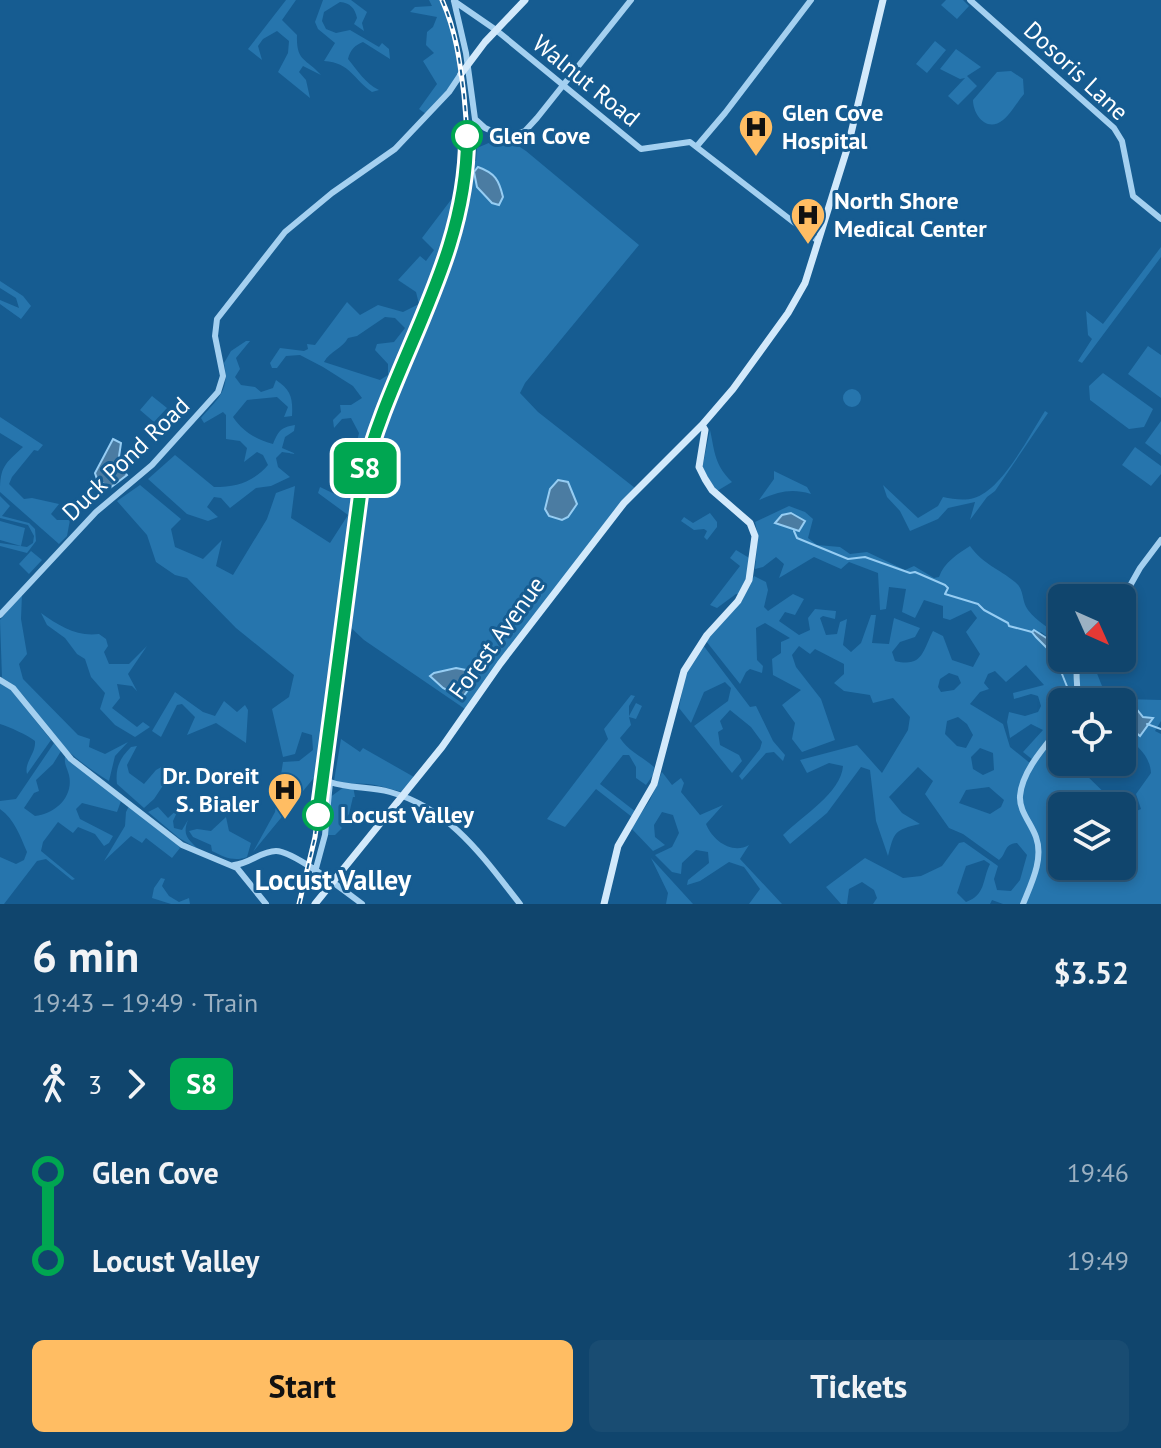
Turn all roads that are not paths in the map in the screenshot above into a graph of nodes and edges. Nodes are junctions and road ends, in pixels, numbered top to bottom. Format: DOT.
graph roads {
  1 [pos="454,0"];
  2 [pos="525,0"];
  3 [pos="631,0"];
  4 [pos="811,0"];
  5 [pos="883,0"];
  6 [pos="970,0"];
  7 [pos="496,30"];
  8 [pos="485,42"];
  9 [pos="466,53"];
  10 [pos="468,64"];
  11 [pos="464,75"];
  12 [pos="563,86"];
  13 [pos="694,144"];
  14 [pos="1161,219"];
  15 [pos="818,241"];
  16 [pos="703,428"];
  17 [pos="1161,540"];
  18 [pos="1131,584"];
  19 [pos="0,615"];
  20 [pos="0,680"];
  21 [pos="1048,744"];
  22 [pos="344,787"];
  23 [pos="402,796"];
  24 [pos="329,798"];
  25 [pos="231,864"];
  26 [pos="315,872"];
  27 [pos="333,883"];
  28 [pos="266,904"];
  29 [pos="315,904"];
  30 [pos="362,904"];
  31 [pos="520,904"];
  32 [pos="604,904"];
  33 [pos="1023,904"];
  1 -- 7 [label="street, Walnut Road"];
  1 -- 9 [label="street"];
  2 -- 7 [label="main road"];
  3 -- 12 [label="street"];
  4 -- 13 [label="street"];
  5 -- 15 [label="main road, Forest Avenue"];
  6 -- 14 [label="street, Dosoris Lane"];
  7 -- 8 [label="main road"];
  7 -- 12 [label="street, Walnut Road"];
  8 -- 9 [label="street"];
  8 -- 10 [label="main road"];
  9 -- 10 [label="street"];
  10 -- 11 [label="main road"];
  11 -- 12 [label="street"];
  11 -- 19 [label="street, Duck Pond Road"];
  12 -- 13 [label="street, Walnut Road"];
  13 -- 15 [label="street"];
  15 -- 16 [label="main road, Forest Avenue"];
  16 -- 23 [label="main road, Forest Avenue"];
  16 -- 32 [label="main road"];
  17 -- 18 [label="street"];
  20 -- 25 [label="street"];
  21 -- 33 [label="street"];
  22 -- 23 [label="street"];
  22 -- 24 [label="street"];
  22 -- 24 [label="street"];
  23 -- 27 [label="main road, Forest Avenue"];
  23 -- 31 [label="street"];
  24 -- 26 [label="street"];
  25 -- 26 [label="street"];
  25 -- 28 [label="street"];
  26 -- 27 [label="street"];
  27 -- 29 [label="main road, Forest Avenue"];
  27 -- 30 [label="street"];
}
